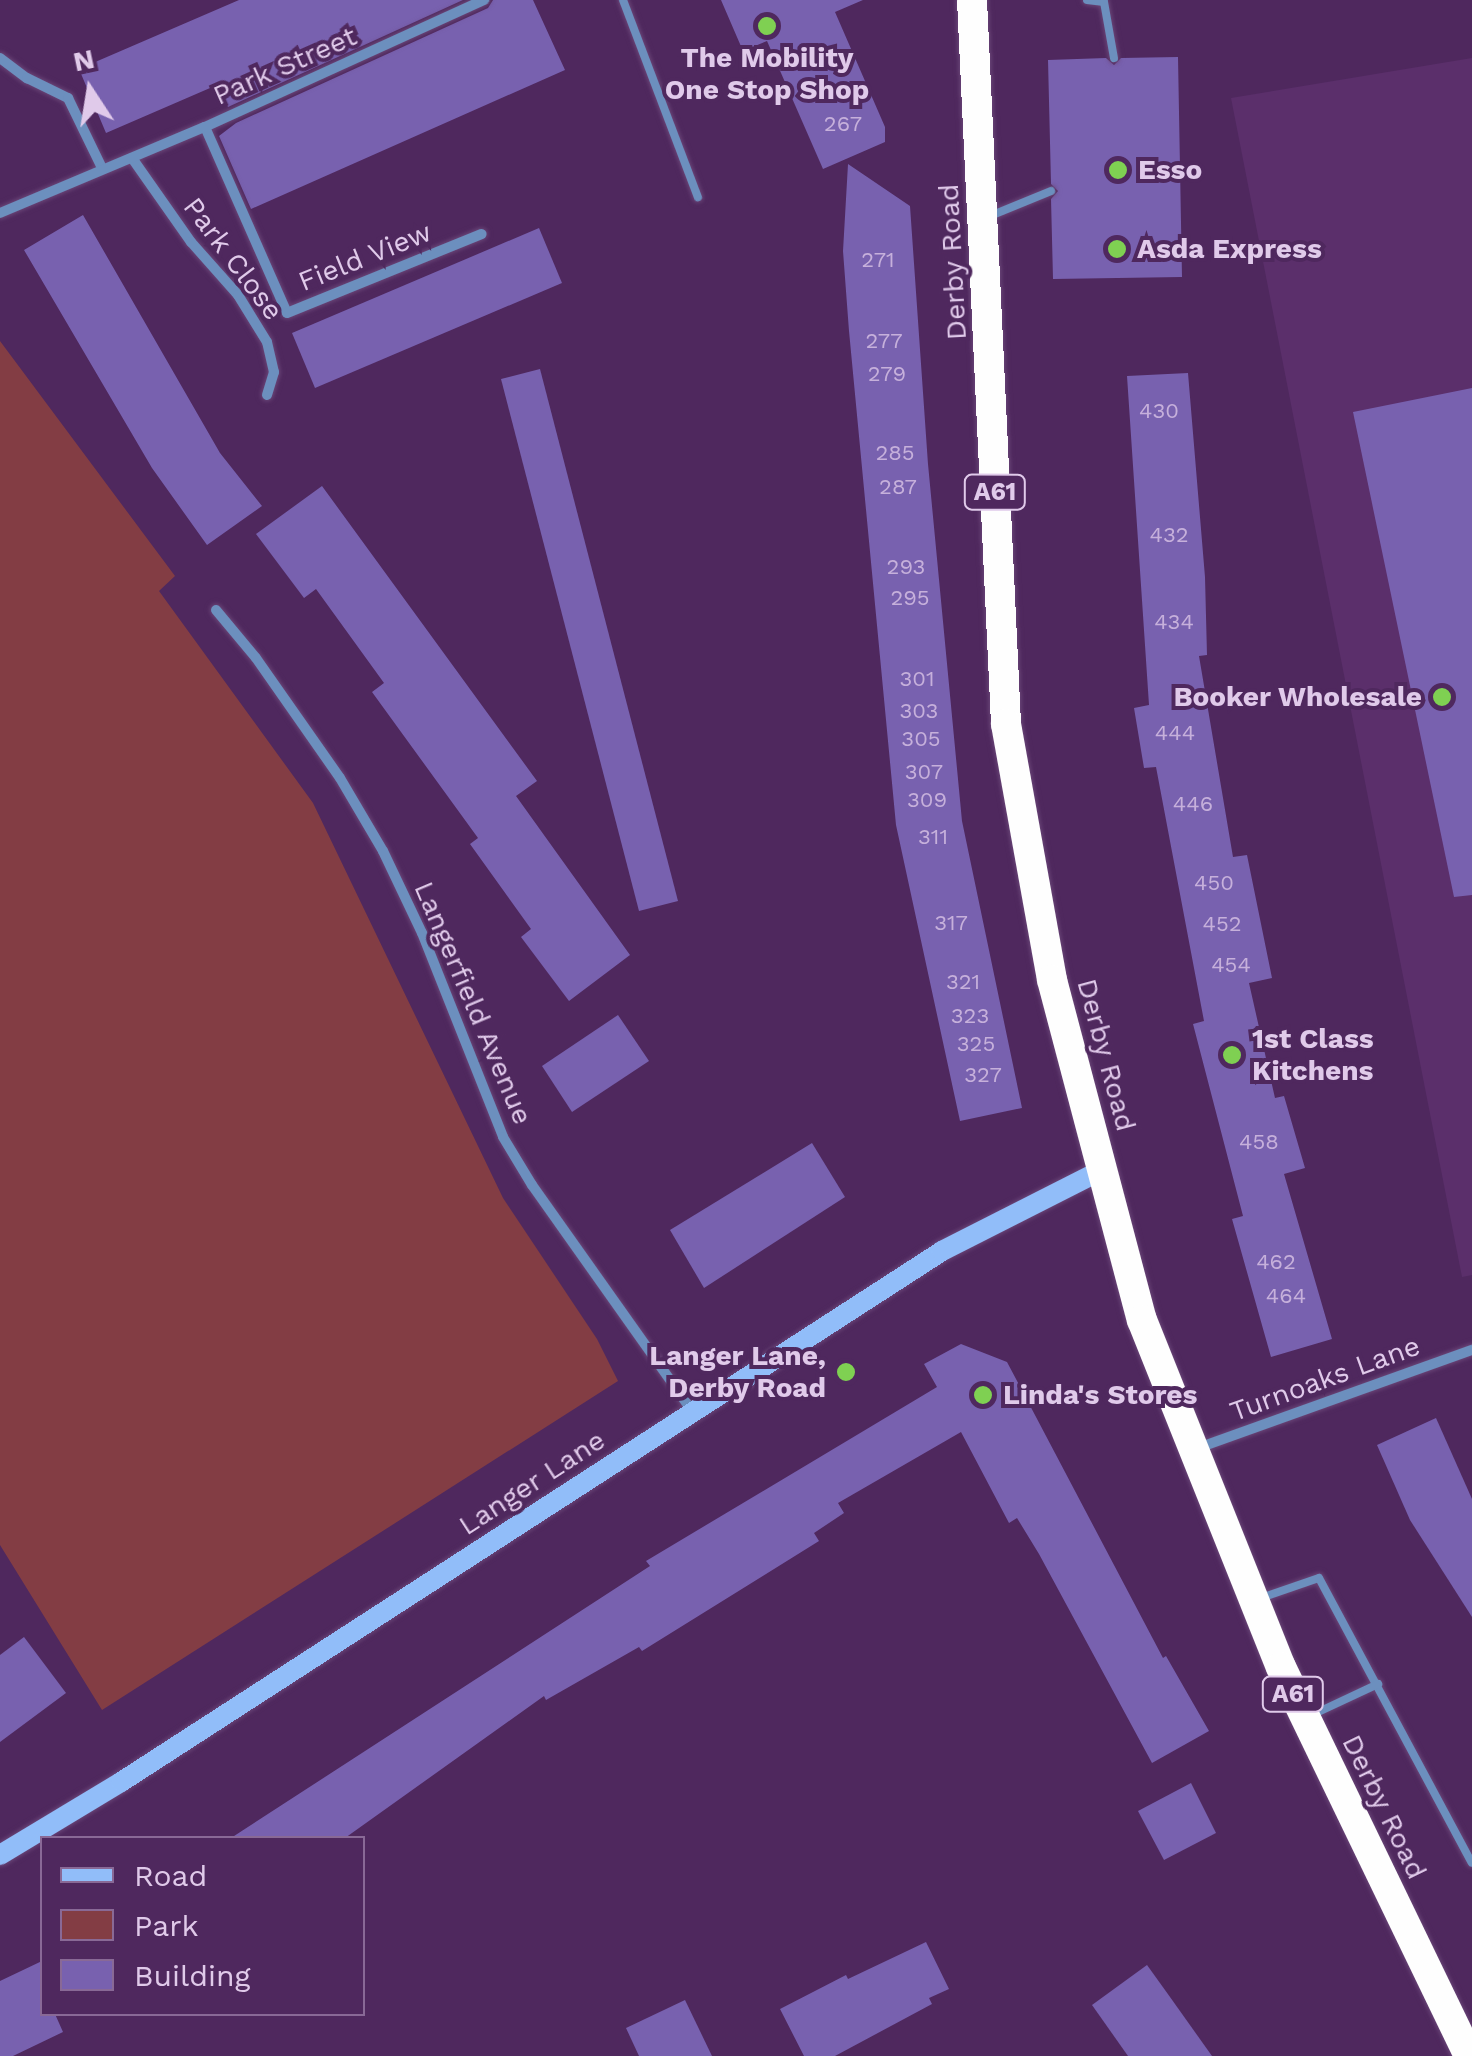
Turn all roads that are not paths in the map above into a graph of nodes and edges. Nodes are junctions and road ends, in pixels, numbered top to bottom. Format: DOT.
graph roads {
  1 [pos="484,0"];
  2 [pos="623,0"];
  3 [pos="972,0"];
  4 [pos="1088,0"];
  5 [pos="0,58"];
  6 [pos="1114,58"];
  7 [pos="205,127"];
  8 [pos="132,158"];
  9 [pos="102,168"];
  10 [pos="1051,191"];
  11 [pos="698,197"];
  12 [pos="0,213"];
  13 [pos="984,218"];
  14 [pos="482,234"];
  15 [pos="267,395"];
  16 [pos="216,610"];
  17 [pos="1102,1170"];
  18 [pos="1472,1350"];
  19 [pos="692,1412"];
  20 [pos="1193,1450"];
  21 [pos="1252,1601"];
  22 [pos="1378,1684"];
  23 [pos="1304,1718"];
  24 [pos="0,1854"];
  25 [pos="1472,1863"];
  26 [pos="1468,2056"];
  1 -- 7 [label="street, Park Street"];
  2 -- 11 [label="lane"];
  3 -- 13 [label="highway, Derby Road / A61"];
  4 -- 6 [label="lane"];
  5 -- 9 [label="street"];
  7 -- 8 [label="street, Park Street"];
  7 -- 14 [label="street, Field View"];
  8 -- 9 [label="street, Park Street"];
  8 -- 15 [label="street, Park Close"];
  9 -- 12 [label="street, Park Street"];
  10 -- 13 [label="lane"];
  13 -- 17 [label="highway, Derby Road / A61"];
  16 -- 19 [label="street, Langerfield Avenue"];
  17 -- 19 [label="street, Langer Lane"];
  17 -- 20 [label="highway, Derby Road / A61"];
  18 -- 20 [label="street, Turnoaks Lane"];
  19 -- 24 [label="street, Langer Lane"];
  20 -- 21 [label="highway, Derby Road / A61"];
  21 -- 22 [label="lane"];
  21 -- 23 [label="highway, Derby Road / A61"];
  22 -- 23 [label="lane"];
  22 -- 25 [label="lane"];
  23 -- 26 [label="highway, Derby Road / A61"];
}
